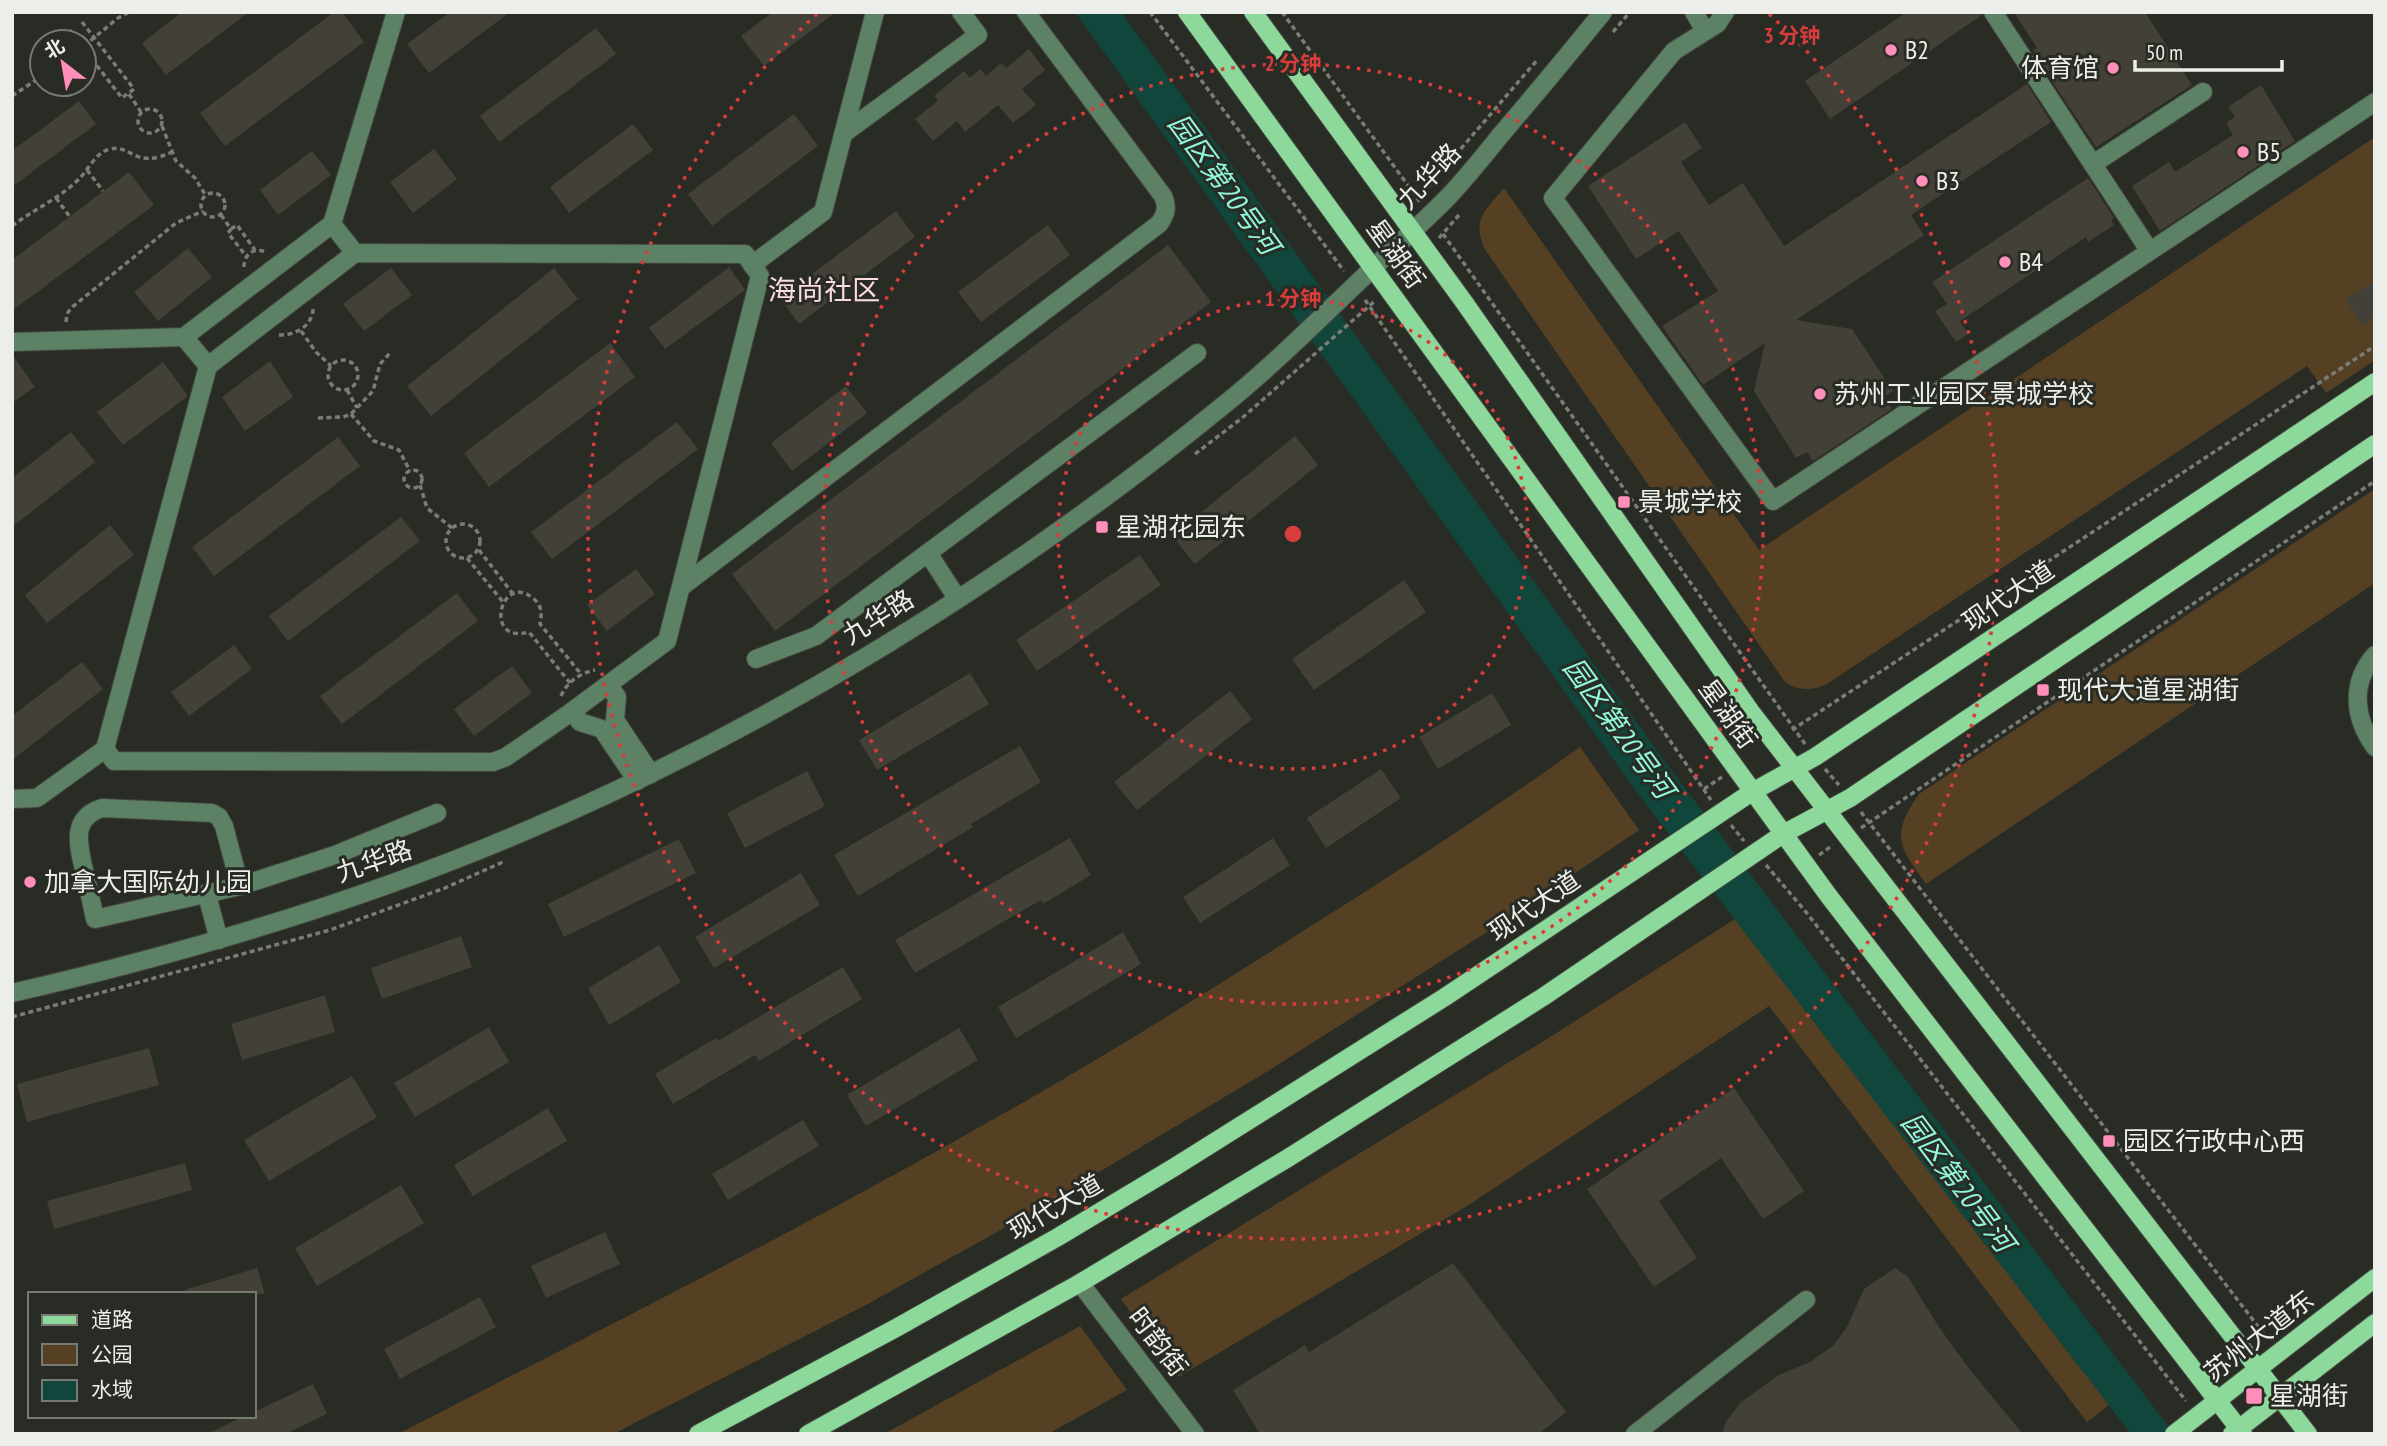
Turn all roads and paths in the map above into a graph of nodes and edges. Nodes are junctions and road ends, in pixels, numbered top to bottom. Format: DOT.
graph roads {
  1 [pos="129,12"];
  2 [pos="396,12"];
  3 [pos="874,12"];
  4 [pos="961,12"];
  5 [pos="1026,12"];
  6 [pos="1150,12"];
  7 [pos="1187,12"];
  8 [pos="1253,12"];
  9 [pos="1282,12"];
  10 [pos="1603,12"];
  11 [pos="1694,12"];
  12 [pos="1725,12"];
  13 [pos="1993,12"];
  14 [pos="82,22"];
  15 [pos="86,28"];
  16 [pos="1705,31"];
  17 [pos="98,35"];
  18 [pos="98,43"];
  19 [pos="1541,55"];
  20 [pos="98,66"];
  21 [pos="28,85"];
  22 [pos="2203,92"];
  23 [pos="128,94"];
  24 [pos="12,96"];
  25 [pos="2375,102"];
  26 [pos="141,112"];
  27 [pos="162,126"];
  28 [pos="843,134"];
  29 [pos="172,152"];
  30 [pos="2093,164"];
  31 [pos="87,170"];
  32 [pos="103,191"];
  33 [pos="206,196"];
  34 [pos="56,198"];
  35 [pos="1418,199"];
  36 [pos="203,211"];
  37 [pos="221,215"];
  38 [pos="1430,215"];
  39 [pos="70,216"];
  40 [pos="1402,216"];
  41 [pos="332,224"];
  42 [pos="12,226"];
  43 [pos="231,229"];
  44 [pos="1413,231"];
  45 [pos="255,250"];
  46 [pos="2149,250"];
  47 [pos="355,253"];
  48 [pos="246,256"];
  49 [pos="752,265"];
  50 [pos="1373,267"];
  51 [pos="1354,286"];
  52 [pos="1348,326"];
  53 [pos="301,331"];
  54 [pos="184,337"];
  55 [pos="66,341"];
  56 [pos="12,342"];
  57 [pos="2375,346"];
  58 [pos="1319,350"];
  59 [pos="390,353"];
  60 [pos="1197,353"];
  61 [pos="208,366"];
  62 [pos="331,367"];
  63 [pos="2375,382"];
  64 [pos="347,390"];
  65 [pos="358,408"];
  66 [pos="351,414"];
  67 [pos="318,418"];
  68 [pos="2375,444"];
  69 [pos="410,471"];
  70 [pos="2375,481"];
  71 [pos="420,485"];
  72 [pos="452,528"];
  73 [pos="478,550"];
  74 [pos="928,552"];
  75 [pos="467,558"];
  76 [pos="681,587"];
  77 [pos="513,594"];
  78 [pos="957,598"];
  79 [pos="503,602"];
  80 [pos="2375,655"];
  81 [pos="756,659"];
  82 [pos="581,674"];
  83 [pos="570,683"];
  84 [pos="608,685"];
  85 [pos="573,710"];
  86 [pos="1794,729"];
  87 [pos="1774,742"];
  88 [pos="2375,747"];
  89 [pos="104,749"];
  90 [pos="1815,757"];
  91 [pos="1735,768"];
  92 [pos="1794,769"];
  93 [pos="644,778"];
  94 [pos="1704,789"];
  95 [pos="1752,792"];
  96 [pos="1850,798"];
  97 [pos="12,799"];
  98 [pos="1826,811"];
  99 [pos="437,813"];
  100 [pos="1718,816"];
  101 [pos="1869,822"];
  102 [pos="1783,834"];
  103 [pos="1847,836"];
  104 [pos="1751,856"];
  105 [pos="1805,864"];
  106 [pos="1779,880"];
  107 [pos="240,886"];
  108 [pos="207,895"];
  109 [pos="219,940"];
  110 [pos="12,993"];
  111 [pos="2375,1278"];
  112 [pos="1080,1283"];
  113 [pos="1805,1300"];
  114 [pos="2375,1323"];
  115 [pos="2279,1354"];
  116 [pos="2259,1369"];
  117 [pos="2280,1397"];
  118 [pos="2218,1400"];
  119 [pos="2185,1426"];
  120 [pos="1657,1427"];
  121 [pos="2238,1432"];
  122 [pos="698,1434"];
  123 [pos="808,1434"];
  124 [pos="1195,1434"];
  125 [pos="1635,1434"];
  126 [pos="2308,1434"];
  1 -- 17 [label="path"];
  2 -- 41 [label="street"];
  3 -- 28 [label="street"];
  4 -- 28 [label="street"];
  5 -- 76 [label="street"];
  6 -- 51 [label="path"];
  7 -- 50 [label="main road, 星湖街"];
  8 -- 40 [label="main road, 星湖街"];
  9 -- 35 [label="path"];
  10 -- 38 [label="street, 九华路"];
  11 -- 16 [label="street"];
  12 -- 16 [label="street"];
  13 -- 30 [label="street"];
  14 -- 15 [label="path"];
  16 -- 46 [label="street"];
  18 -- 23 [label="path"];
  19 -- 35 [label="path"];
  20 -- 23 [label="path"];
  21 -- 24 [label="path"];
  22 -- 30 [label="street"];
  23 -- 26 [label="path"];
  25 -- 46 [label="street"];
  26 -- 27 [label="path"];
  26 -- 27 [label="path"];
  27 -- 29 [label="path"];
  28 -- 49 [label="street"];
  29 -- 31 [label="path"];
  29 -- 33 [label="path"];
  30 -- 46 [label="street"];
  31 -- 32 [label="path"];
  31 -- 34 [label="path"];
  33 -- 36 [label="path"];
  33 -- 37 [label="path"];
  34 -- 39 [label="path"];
  34 -- 42 [label="path"];
  35 -- 38 [label="path"];
  35 -- 40 [label="path"];
  36 -- 37 [label="path"];
  36 -- 55 [label="path"];
  37 -- 43 [label="path"];
  38 -- 44 [label="street, 九华路"];
  38 -- 86 [label="path"];
  40 -- 44 [label="main road, 星湖街"];
  41 -- 47 [label="street"];
  41 -- 54 [label="street"];
  43 -- 45 [label="path"];
  43 -- 48 [label="path"];
  44 -- 50 [label="street, 九华路"];
  44 -- 87 [label="main road, 星湖街"];
  47 -- 49 [label="street"];
  47 -- 61 [label="street"];
  49 -- 76 [label="street"];
  50 -- 51 [label="street, 九华路"];
  50 -- 91 [label="main road, 星湖街"];
  51 -- 78 [label="street, 九华路"];
  51 -- 94 [label="path"];
  52 -- 58 [label="path"];
  53 -- 62 [label="path"];
  54 -- 55 [label="street"];
  54 -- 61 [label="street"];
  55 -- 56 [label="street"];
  57 -- 86 [label="path"];
  59 -- 65 [label="path"];
  60 -- 74 [label="street"];
  61 -- 89 [label="street"];
  62 -- 64 [label="path"];
  62 -- 64 [label="path"];
  63 -- 90 [label="main road, 现代大道"];
  64 -- 65 [label="path"];
  65 -- 66 [label="path"];
  66 -- 67 [label="path"];
  66 -- 69 [label="path"];
  68 -- 96 [label="main road"];
  69 -- 71 [label="path"];
  69 -- 71 [label="path"];
  70 -- 101 [label="path"];
  71 -- 72 [label="path"];
  72 -- 73 [label="path"];
  72 -- 75 [label="path"];
  73 -- 75 [label="path"];
  73 -- 77 [label="path"];
  74 -- 78 [label="street"];
  74 -- 81 [label="street"];
  75 -- 79 [label="path"];
  76 -- 84 [label="street"];
  77 -- 79 [label="path"];
  77 -- 82 [label="path"];
  78 -- 93 [label="street, 九华路"];
  79 -- 83 [label="path"];
  80 -- 88 [label="street"];
  84 -- 85 [label="street"];
  84 -- 93 [label="street"];
  85 -- 89 [label="street"];
  85 -- 93 [label="street"];
  86 -- 87 [label="path"];
  86 -- 90 [label="path"];
  87 -- 92 [label="main road, 星湖街"];
  89 -- 97 [label="street"];
  90 -- 92 [label="main road, 现代大道"];
  90 -- 96 [label="path"];
  91 -- 94 [label="path"];
  91 -- 95 [label="main road, 星湖街"];
  92 -- 95 [label="main road, 现代大道"];
  92 -- 98 [label="main road, 星湖街"];
  93 -- 109 [label="street, 九华路"];
  94 -- 100 [label="path"];
  95 -- 100 [label="main road, 现代大道"];
  95 -- 102 [label="main road, 星湖街"];
  96 -- 98 [label="main road"];
  96 -- 101 [label="path"];
  98 -- 102 [label="main road"];
  98 -- 103 [label="main road, 星湖街"];
  99 -- 107 [label="street"];
  100 -- 104 [label="path"];
  100 -- 122 [label="main road, 现代大道"];
  101 -- 103 [label="path"];
  101 -- 115 [label="path"];
  102 -- 104 [label="main road"];
  102 -- 105 [label="main road, 星湖街"];
  103 -- 105 [label="path"];
  103 -- 116 [label="main road, 星湖街"];
  104 -- 106 [label="path"];
  104 -- 112 [label="main road"];
  105 -- 106 [label="path"];
  105 -- 118 [label="main road, 星湖街"];
  106 -- 119 [label="path"];
  107 -- 108 [label="street"];
  107 -- 108 [label="street"];
  108 -- 109 [label="street"];
  109 -- 110 [label="street, 九华路"];
  111 -- 115 [label="main road, 苏州大道东"];
  112 -- 123 [label="main road"];
  112 -- 124 [label="street, 时韵街"];
  113 -- 120 [label="street"];
  114 -- 117 [label="main road"];
  115 -- 116 [label="main road, 苏州大道东"];
  116 -- 117 [label="main road, 星湖街"];
  116 -- 118 [label="main road, 苏州大道东"];
  117 -- 121 [label="main road"];
  117 -- 126 [label="main road, 星湖街"];
  118 -- 119 [label="main road, 苏州大道东"];
  118 -- 121 [label="main road, 星湖街"];
  120 -- 125 [label="street"];
}
